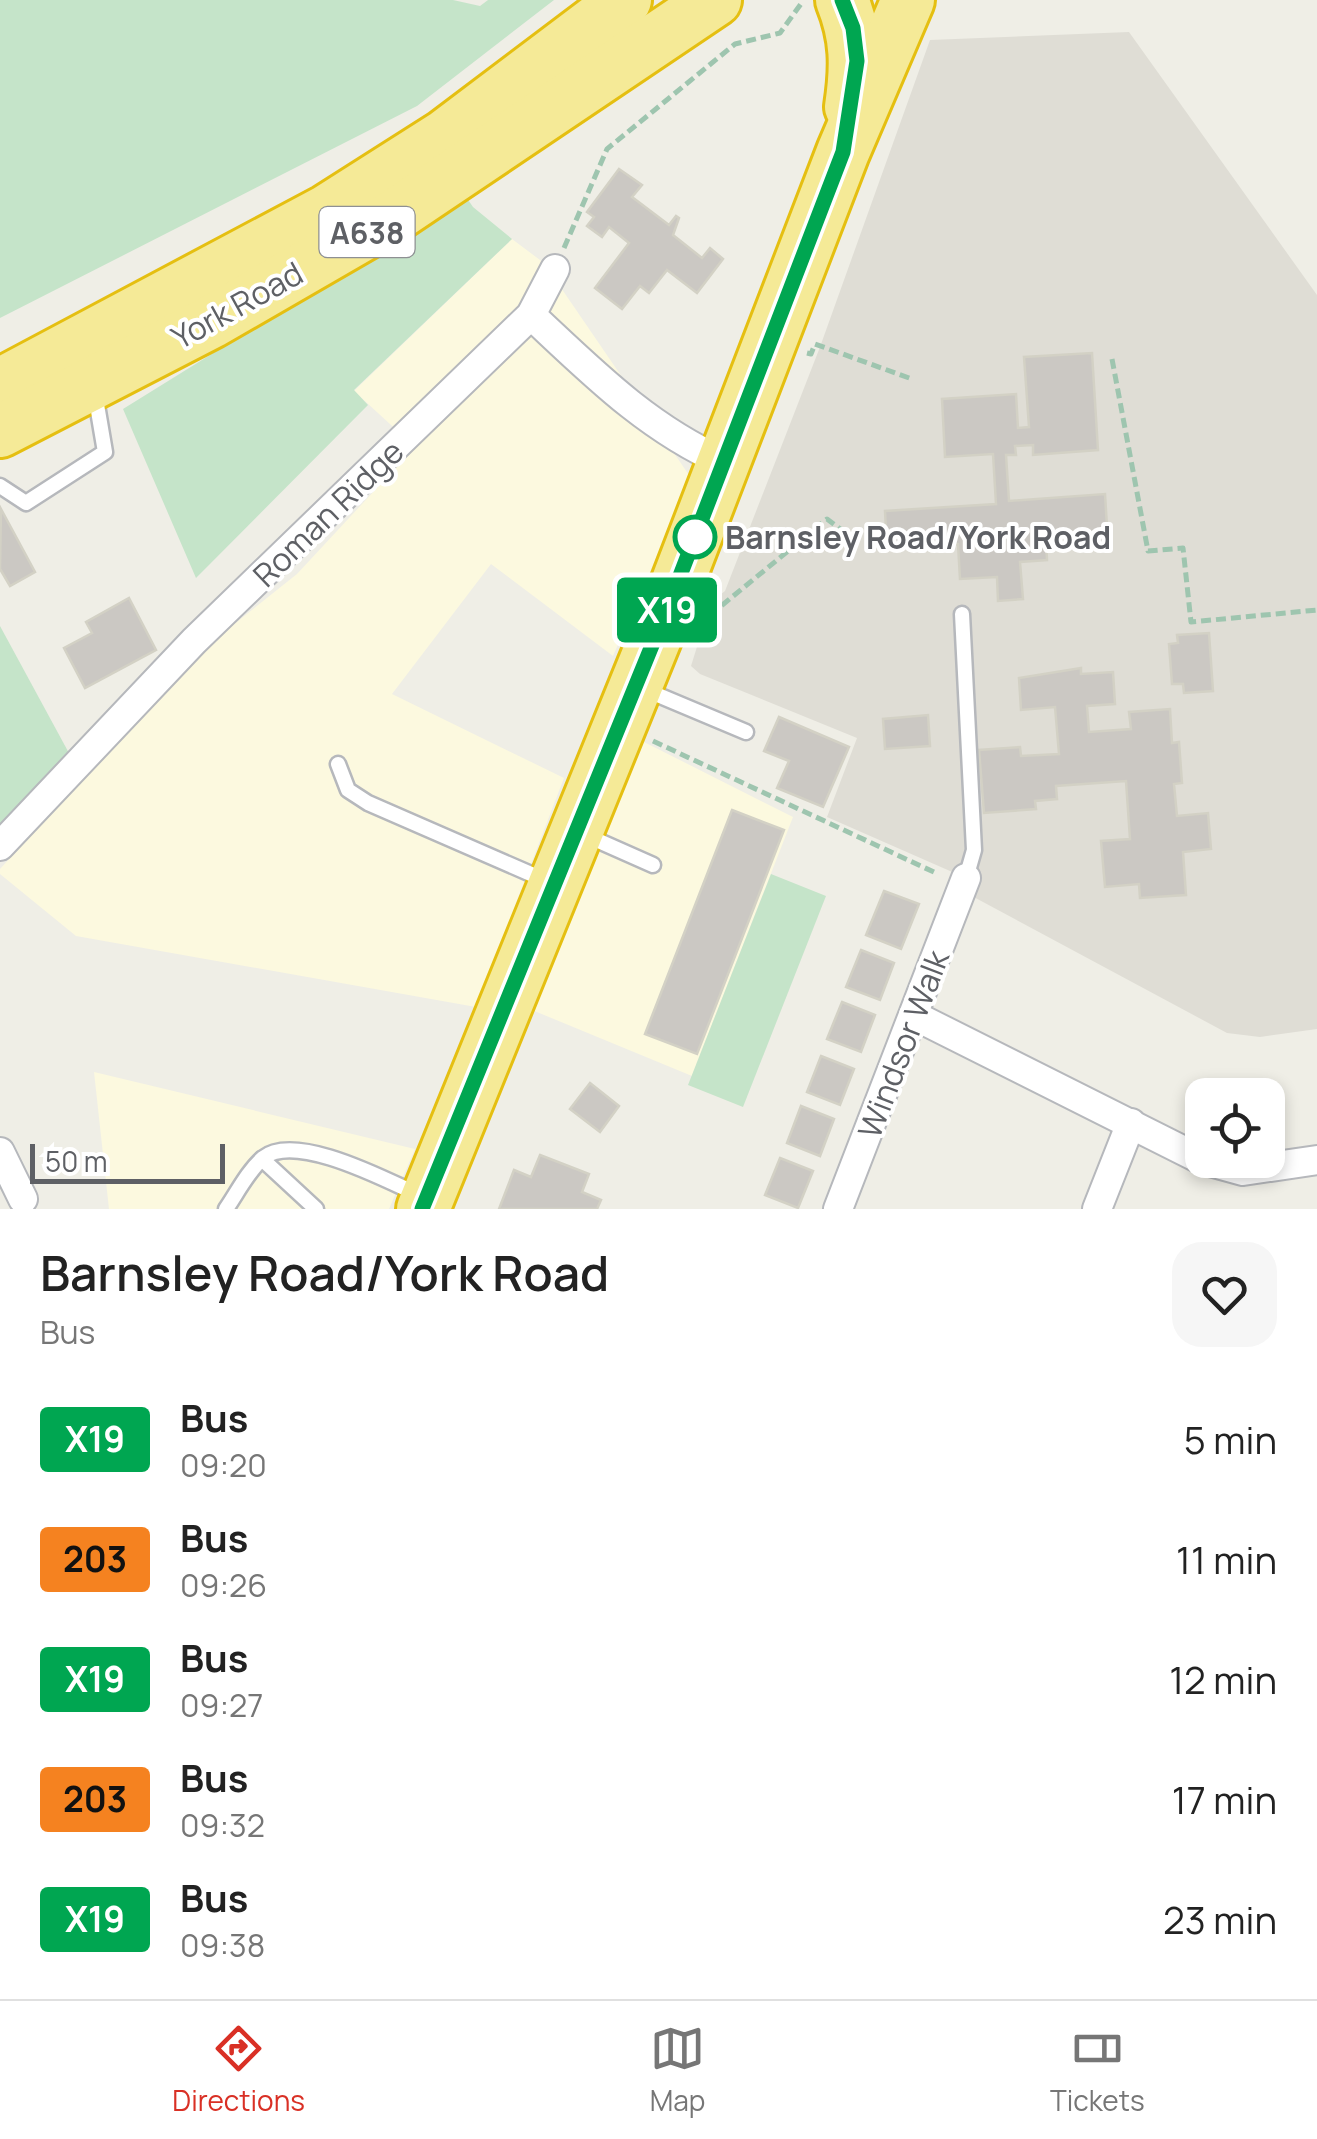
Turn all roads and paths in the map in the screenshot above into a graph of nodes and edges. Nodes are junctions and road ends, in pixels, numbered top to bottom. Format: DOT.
graph roads {
  1 [pos="625,0"];
  2 [pos="715,0"];
  3 [pos="804,0"];
  4 [pos="842,0"];
  5 [pos="908,0"];
  6 [pos="843,152"];
  7 [pos="555,269"];
  8 [pos="531,315"];
  9 [pos="771,339"];
  10 [pos="1112,358"];
  11 [pos="912,378"];
  12 [pos="94,383"];
  13 [pos="0,385"];
  14 [pos="0,431"];
  15 [pos="724,462"];
  16 [pos="0,486"];
  17 [pos="860,544"];
  18 [pos="673,594"];
  19 [pos="1317,610"];
  20 [pos="962,614"];
  21 [pos="628,705"];
  22 [pos="746,732"];
  23 [pos="338,764"];
  24 [pos="578,832"];
  25 [pos="0,846"];
  26 [pos="653,865"];
  27 [pos="964,882"];
  28 [pos="556,886"];
  29 [pos="914,1016"];
  30 [pos="1131,1123"];
  31 [pos="1185,1151"];
  32 [pos="0,1152"];
  33 [pos="262,1159"];
  34 [pos="1317,1160"];
  35 [pos="1285,1165"];
  36 [pos="23,1199"];
  37 [pos="425,1204"];
  38 [pos="226,1209"];
  39 [pos="316,1209"];
  40 [pos="838,1209"];
  41 [pos="1097,1209"];
  1 -- 13 [label="highway, York Road / A638"];
  2 -- 12 [label="highway, York Road / A638"];
  3 -- 7 [label="path"];
  4 -- 6 [label="highway"];
  5 -- 6 [label="highway"];
  6 -- 9 [label="highway"];
  7 -- 8 [label="street, Roman Ridge"];
  8 -- 15 [label="street"];
  8 -- 25 [label="street, Roman Ridge"];
  9 -- 11 [label="path"];
  9 -- 15 [label="highway"];
  10 -- 19 [label="path"];
  12 -- 14 [label="highway, York Road / A638"];
  12 -- 16 [label="lane"];
  15 -- 18 [label="highway"];
  17 -- 18 [label="path"];
  18 -- 21 [label="highway"];
  20 -- 27 [label="lane"];
  21 -- 22 [label="lane"];
  21 -- 24 [label="highway"];
  21 -- 27 [label="path"];
  23 -- 28 [label="lane"];
  24 -- 26 [label="lane"];
  24 -- 28 [label="highway"];
  27 -- 29 [label="street, Windsor Walk"];
  28 -- 37 [label="highway"];
  29 -- 30 [label="street"];
  29 -- 40 [label="street, Windsor Walk"];
  30 -- 31 [label="street"];
  30 -- 41 [label="street"];
  32 -- 36 [label="street"];
  33 -- 37 [label="lane"];
  33 -- 38 [label="lane"];
  33 -- 39 [label="lane"];
  34 -- 35 [label="street"];
}
